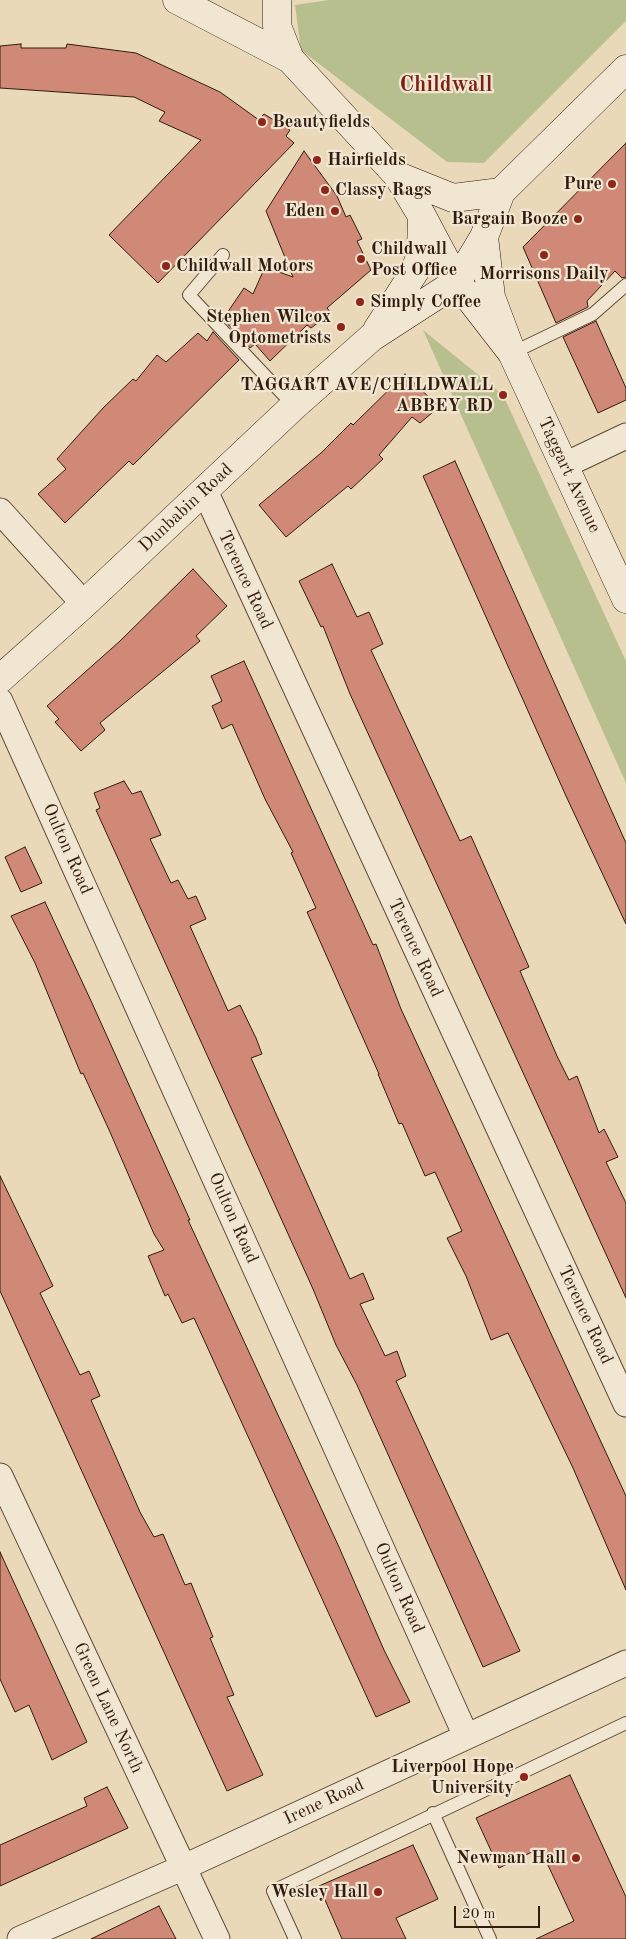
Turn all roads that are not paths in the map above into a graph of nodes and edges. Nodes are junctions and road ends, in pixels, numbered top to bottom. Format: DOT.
graph roads {
  1 [pos="177,0"];
  2 [pos="277,0"];
  3 [pos="290,59"];
  4 [pos="626,69"];
  5 [pos="398,176"];
  6 [pos="501,192"];
  7 [pos="422,216"];
  8 [pos="484,238"];
  9 [pos="223,255"];
  10 [pos="457,282"];
  11 [pos="626,285"];
  12 [pos="372,337"];
  13 [pos="512,353"];
  14 [pos="294,406"];
  15 [pos="626,436"];
  16 [pos="565,465"];
  17 [pos="204,491"];
  18 [pos="0,511"];
  19 [pos="626,599"];
  20 [pos="84,604"];
  21 [pos="0,679"];
  22 [pos="0,700"];
  23 [pos="626,1404"];
  24 [pos="0,1476"];
  25 [pos="626,1663"];
  26 [pos="626,1723"];
  27 [pos="466,1736"];
  28 [pos="433,1813"];
  29 [pos="182,1868"];
  30 [pos="20,1939"];
  31 [pos="217,1939"];
  32 [pos="295,1939"];
  33 [pos="490,1939"];
  1 -- 3 [label="street"];
  2 -- 3 [label="street"];
  3 -- 5 [label="street"];
  4 -- 6 [label="street"];
  5 -- 6 [label="street"];
  5 -- 7 [label="street, Taggart Avenue"];
  6 -- 8 [label="street"];
  7 -- 10 [label="street, Taggart Avenue"];
  7 -- 12 [label="street, Dunbabin Road"];
  8 -- 10 [label="street"];
  8 -- 13 [label="street, Taggart Avenue"];
  9 -- 14 [label="lane"];
  10 -- 12 [label="street, Dunbabin Road"];
  10 -- 13 [label="street, Taggart Avenue"];
  11 -- 13 [label="lane"];
  12 -- 14 [label="street, Dunbabin Road"];
  13 -- 16 [label="street, Taggart Avenue"];
  14 -- 17 [label="street, Dunbabin Road"];
  15 -- 16 [label="street"];
  16 -- 19 [label="street, Taggart Avenue"];
  17 -- 20 [label="street, Dunbabin Road"];
  17 -- 23 [label="street, Terence Road"];
  18 -- 20 [label="street"];
  20 -- 21 [label="street, Dunbabin Road"];
  22 -- 27 [label="street, Oulton Road"];
  24 -- 29 [label="street, Green Lane North"];
  25 -- 27 [label="street, Irene Road"];
  26 -- 28 [label="lane"];
  27 -- 29 [label="street, Irene Road"];
  28 -- 32 [label="lane"];
  28 -- 33 [label="lane"];
  29 -- 30 [label="street, Irene Road"];
  29 -- 31 [label="street, Green Lane North"];
}
